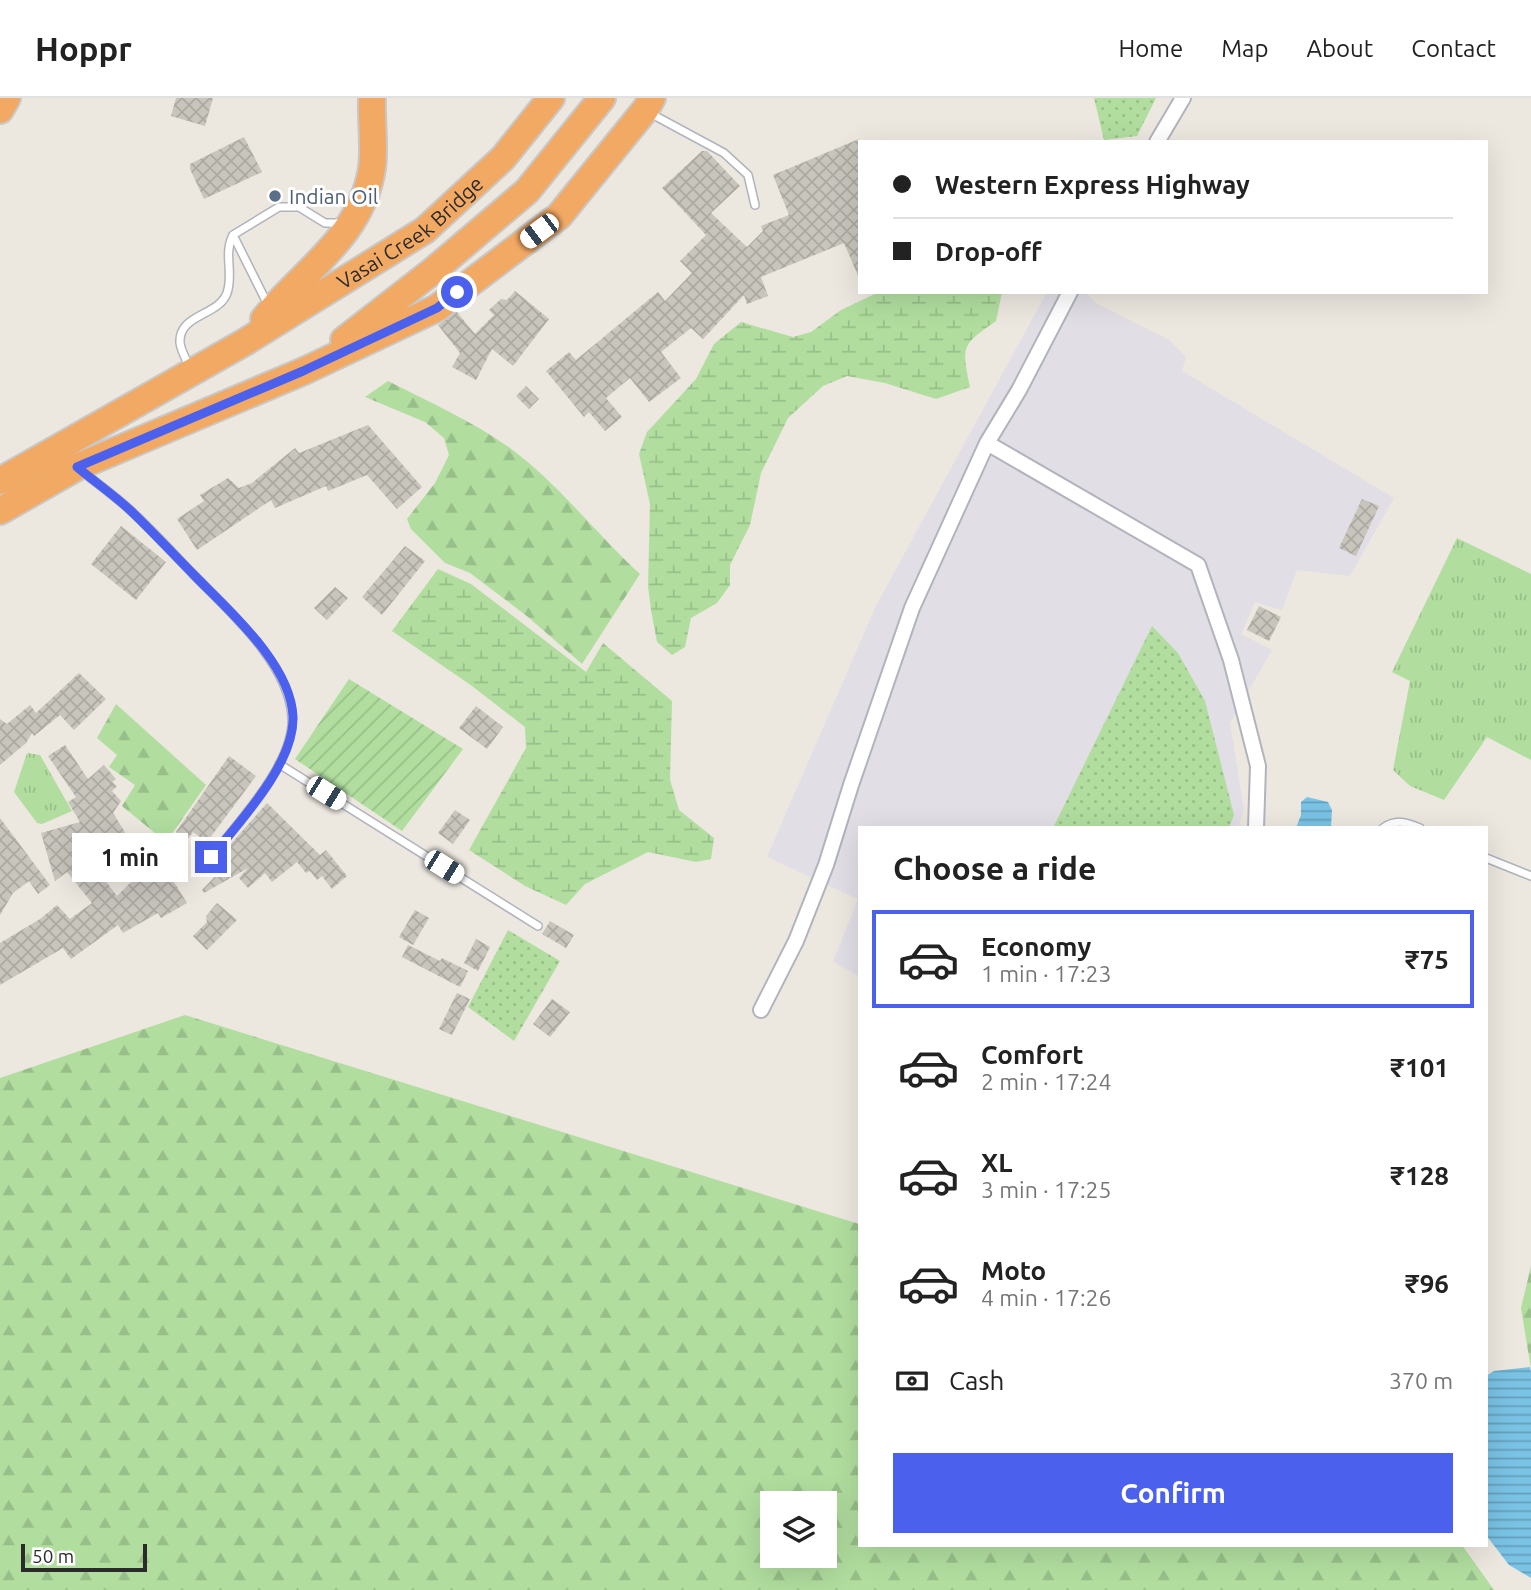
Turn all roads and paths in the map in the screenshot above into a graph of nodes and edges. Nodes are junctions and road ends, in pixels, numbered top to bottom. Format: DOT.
graph roads {
  1 [pos="8,98"];
  2 [pos="372,98"];
  3 [pos="551,98"];
  4 [pos="601,98"];
  5 [pos="1183,98"];
  6 [pos="648,104"];
  7 [pos="0,110"];
  8 [pos="1158,140"];
  9 [pos="755,205"];
  10 [pos="350,224"];
  11 [pos="233,235"];
  12 [pos="1069,294"];
  13 [pos="271,311"];
  14 [pos="246,342"];
  15 [pos="303,371"];
  16 [pos="192,372"];
  17 [pos="987,443"];
  18 [pos="77,467"];
  19 [pos="0,481"];
  20 [pos="0,511"];
  21 [pos="279,764"];
  22 [pos="1256,826"];
  23 [pos="1386,826"];
  24 [pos="1414,826"];
  25 [pos="211,857"];
  26 [pos="1488,859"];
  27 [pos="1531,876"];
  28 [pos="538,926"];
  29 [pos="761,1010"];
  1 -- 7 [label="highway"];
  2 -- 10 [label="highway"];
  3 -- 14 [label="highway, Vasai Creek Bridge"];
  4 -- 15 [label="highway"];
  5 -- 8 [label="street"];
  6 -- 9 [label="lane"];
  6 -- 15 [label="highway"];
  10 -- 11 [label="lane"];
  10 -- 13 [label="highway"];
  11 -- 13 [label="lane"];
  11 -- 16 [label="lane"];
  12 -- 17 [label="street"];
  13 -- 14 [label="highway"];
  14 -- 16 [label="highway, Vasai Creek Bridge"];
  15 -- 18 [label="highway"];
  16 -- 19 [label="highway, Vasai Creek Bridge"];
  17 -- 22 [label="street"];
  17 -- 29 [label="street"];
  18 -- 20 [label="highway"];
  18 -- 21 [label="lane"];
  21 -- 25 [label="lane"];
  21 -- 28 [label="lane"];
  23 -- 24 [label="lane"];
  26 -- 27 [label="lane"];
}
